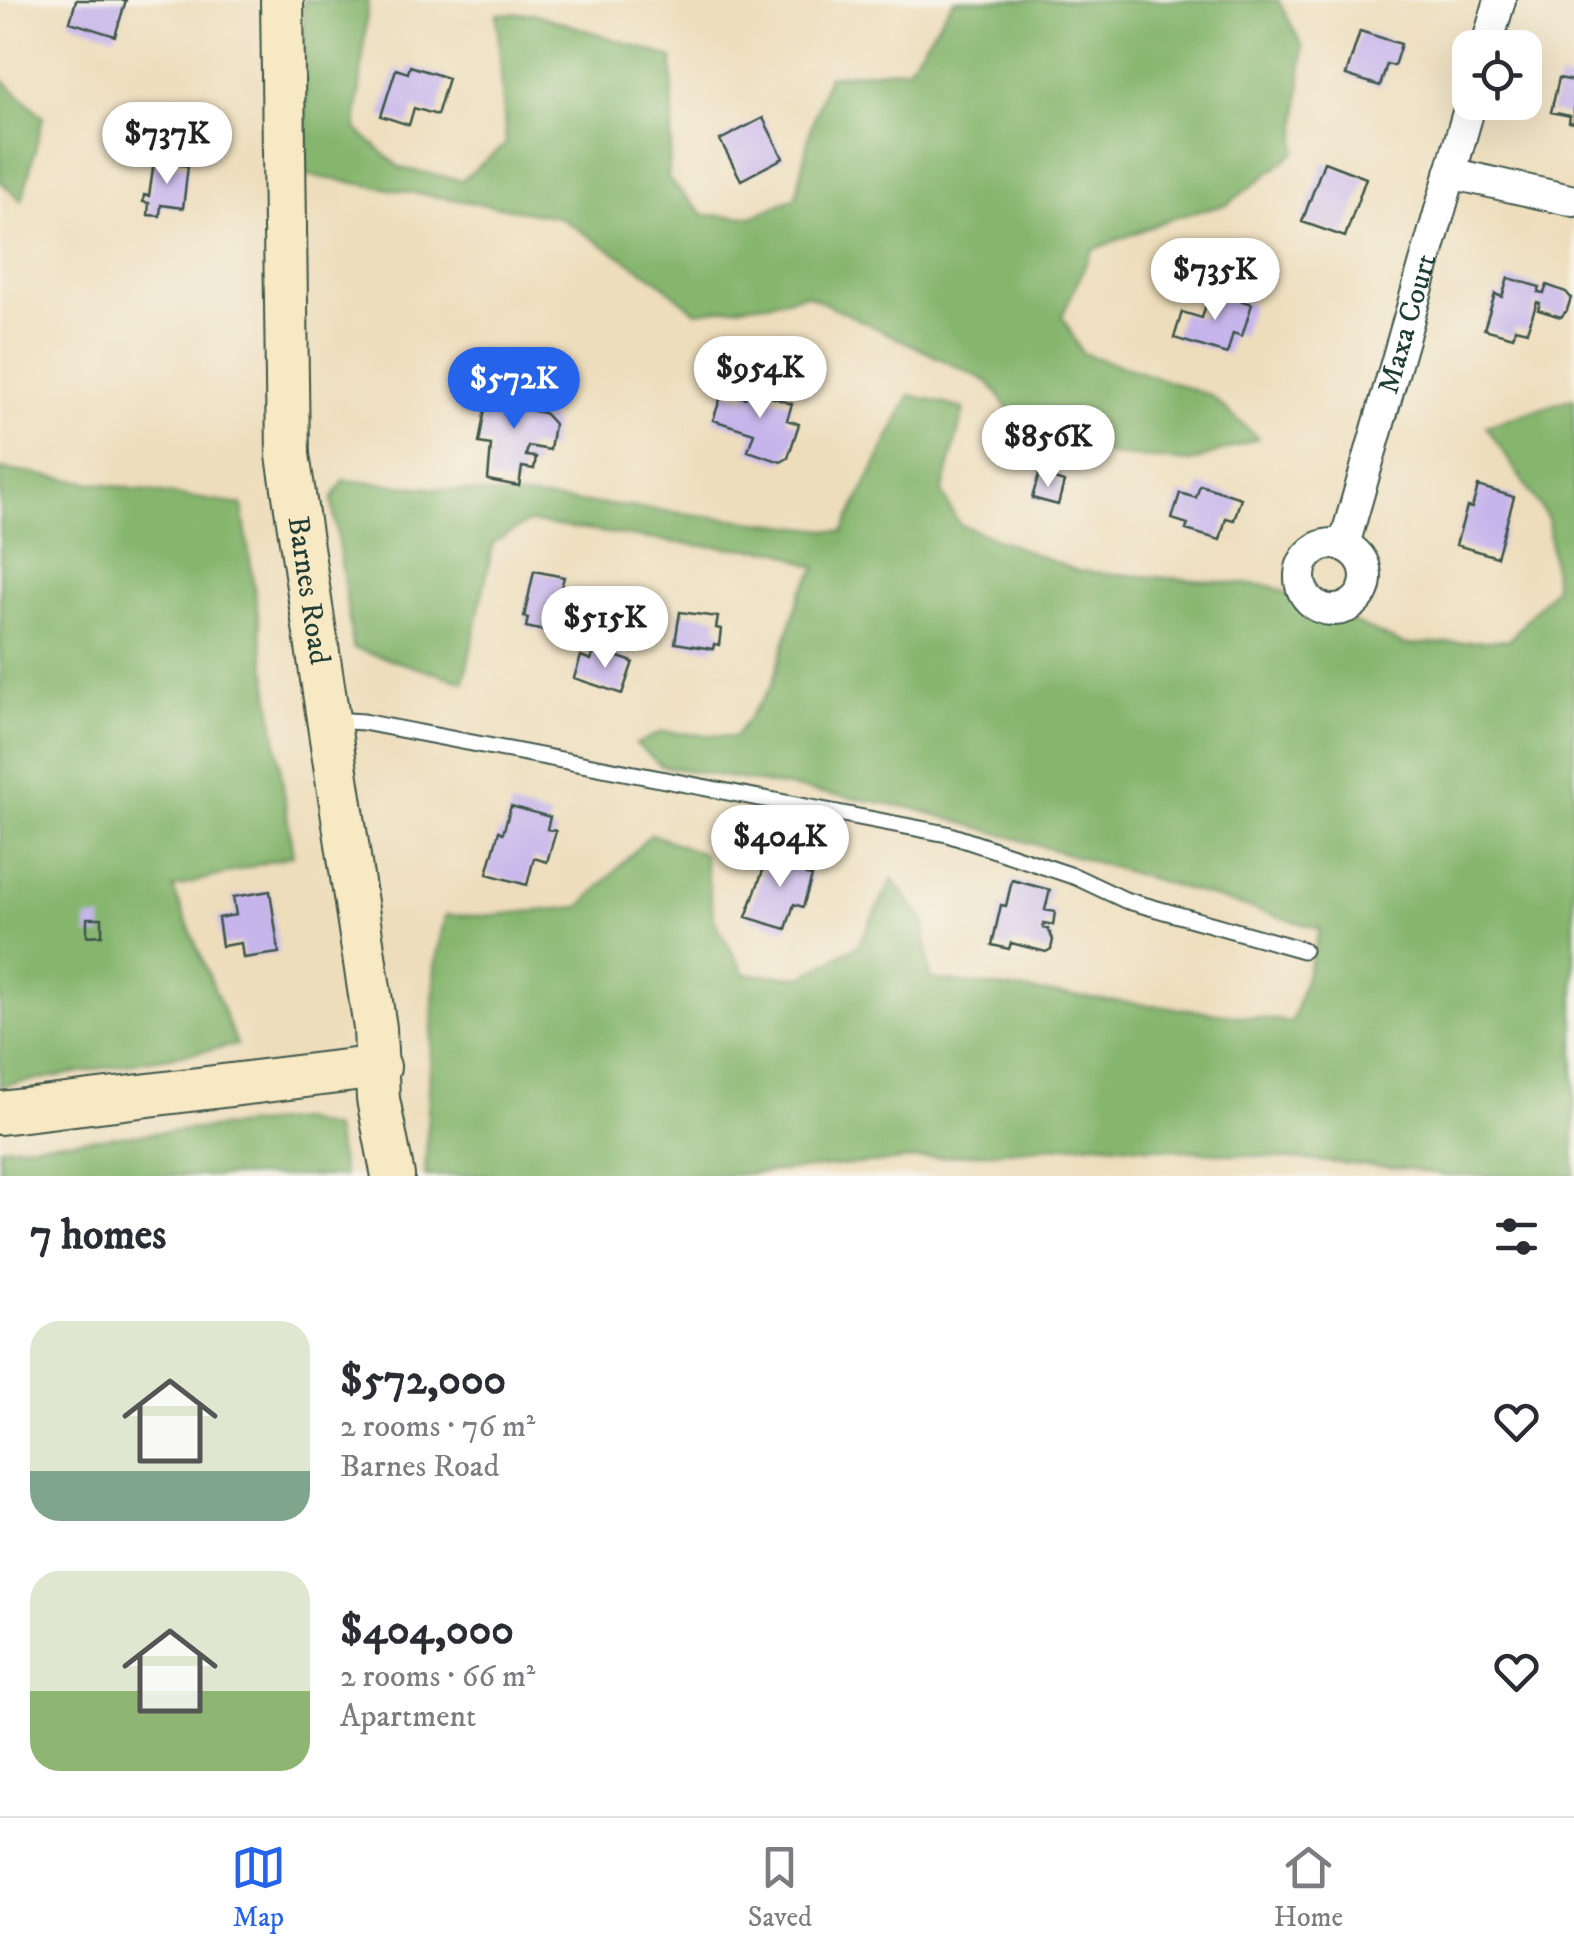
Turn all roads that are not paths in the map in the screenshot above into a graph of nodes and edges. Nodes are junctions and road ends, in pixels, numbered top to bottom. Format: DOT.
graph roads {
  1 [pos="282,0"];
  2 [pos="1500,0"];
  3 [pos="1491,30"];
  4 [pos="1465,120"];
  5 [pos="1450,173"];
  6 [pos="1574,201"];
  7 [pos="1344,545"];
  8 [pos="330,720"];
  9 [pos="1302,950"];
  10 [pos="379,1067"];
  11 [pos="0,1113"];
  12 [pos="393,1176"];
  1 -- 8 [label="street, Barnes Road"];
  2 -- 3 [label="street"];
  4 -- 5 [label="street, Maxa Court"];
  5 -- 6 [label="street"];
  5 -- 7 [label="street, Maxa Court"];
  8 -- 9 [label="lane"];
  8 -- 10 [label="street, Barnes Road"];
  10 -- 11 [label="street"];
  10 -- 12 [label="street, Barnes Road"];
}
